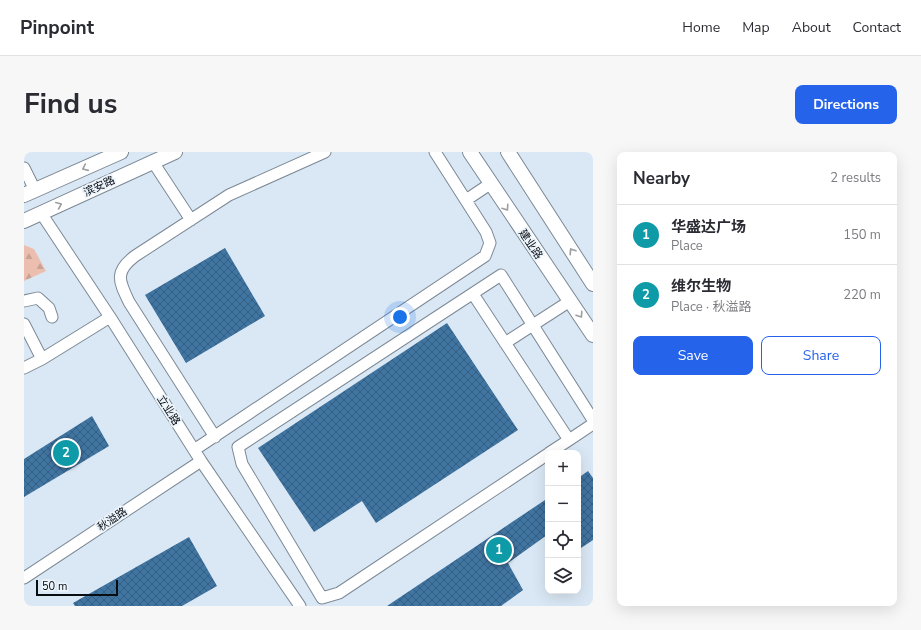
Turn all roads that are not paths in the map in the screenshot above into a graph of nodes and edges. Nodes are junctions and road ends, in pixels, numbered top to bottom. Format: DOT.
graph roads {
  1 [pos="121,152"];
  2 [pos="175,152"];
  3 [pos="325,152"];
  4 [pos="435,152"];
  5 [pos="470,152"];
  6 [pos="508,152"];
  7 [pos="153,162"];
  8 [pos="24,168"];
  9 [pos="490,184"];
  10 [pos="30,193"];
  11 [pos="466,200"];
  12 [pos="40,213"];
  13 [pos="191,220"];
  14 [pos="24,221"];
  15 [pos="593,284"];
  16 [pos="473,294"];
  17 [pos="24,301"];
  18 [pos="570,301"];
  19 [pos="52,317"];
  20 [pos="110,317"];
  21 [pos="24,324"];
  22 [pos="532,325"];
  23 [pos="593,334"];
  24 [pos="505,342"];
  25 [pos="42,359"];
  26 [pos="24,368"];
  27 [pos="593,420"];
  28 [pos="593,424"];
  29 [pos="215,437"];
  30 [pos="569,440"];
  31 [pos="194,450"];
  32 [pos="553,450"];
  33 [pos="545,455"];
  34 [pos="200,461"];
  35 [pos="24,578"];
  36 [pos="300,606"];
  1 -- 10 [label="main road, 滨安路, one-way"];
  2 -- 7 [label="main road, 滨安路"];
  3 -- 13 [label="street"];
  4 -- 11 [label="street"];
  5 -- 9 [label="main road, 建业路"];
  15 -- 6 [label="main road, one-way"];
  12 -- 7 [label="main road, 滨安路, one-way"];
  7 -- 13 [label="street"];
  8 -- 10 [label="street"];
  9 -- 11 [label="street"];
  9 -- 18 [label="main road, 建业路, one-way"];
  11 -- 29 [label="street"];
  12 -- 14 [label="main road, 滨安路"];
  12 -- 20 [label="street, 立业路"];
  13 -- 29 [label="street"];
  16 -- 22 [label="street"];
  16 -- 24 [label="street"];
  16 -- 33 [label="street"];
  17 -- 19 [label="street"];
  18 -- 22 [label="street"];
  18 -- 23 [label="main road, 建业路, one-way"];
  20 -- 25 [label="street"];
  20 -- 31 [label="street, 立业路"];
  21 -- 25 [label="street"];
  22 -- 24 [label="street"];
  22 -- 27 [label="street"];
  24 -- 30 [label="street"];
  25 -- 26 [label="street"];
  28 -- 30 [label="street"];
  29 -- 31 [label="street"];
  30 -- 32 [label="street"];
  31 -- 34 [label="street, 立业路"];
  34 -- 35 [label="street, 秋溢路"];
  34 -- 36 [label="street, 立业路"];
}
